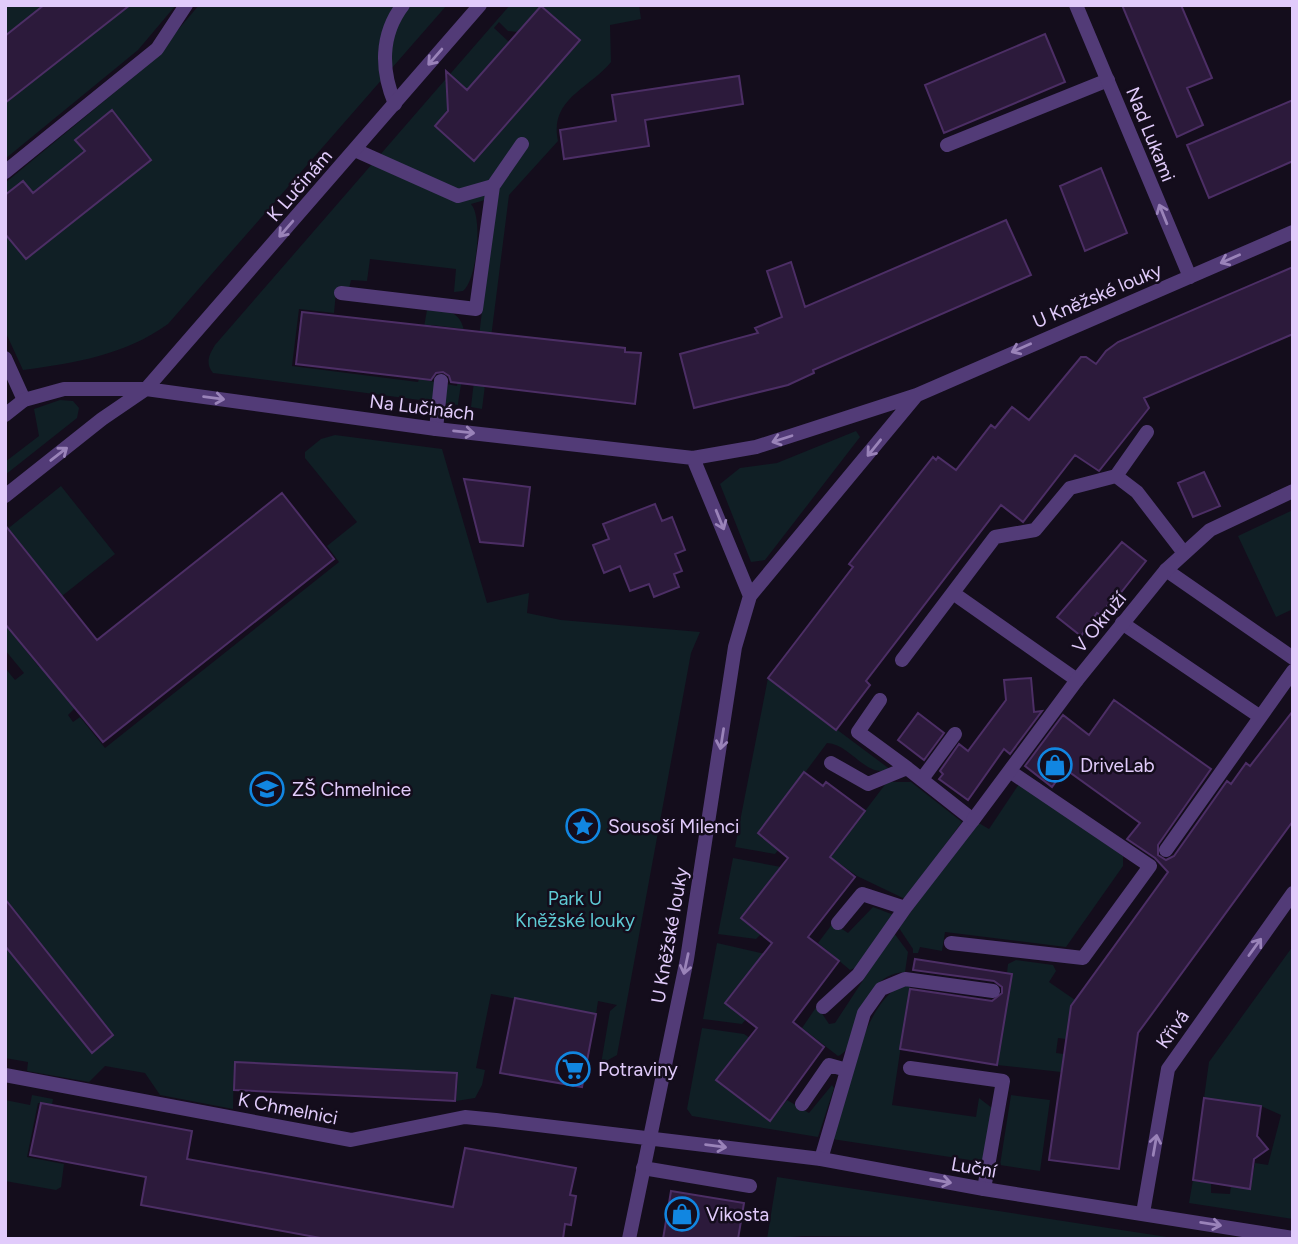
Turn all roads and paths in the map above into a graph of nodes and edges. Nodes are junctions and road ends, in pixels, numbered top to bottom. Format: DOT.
graph roads {
  1 [pos="186,5"];
  2 [pos="403,5"];
  3 [pos="480,5"];
  4 [pos="1076,5"];
  5 [pos="1108,80"];
  6 [pos="395,104"];
  7 [pos="522,144"];
  8 [pos="947,145"];
  9 [pos="355,150"];
  10 [pos="5,172"];
  11 [pos="493,186"];
  12 [pos="1293,232"];
  13 [pos="1189,277"];
  14 [pos="341,293"];
  15 [pos="5,358"];
  16 [pos="441,382"];
  17 [pos="146,389"];
  18 [pos="917,395"];
  19 [pos="24,400"];
  20 [pos="5,415"];
  21 [pos="436,429"];
  22 [pos="1147,432"];
  23 [pos="693,458"];
  24 [pos="1116,476"];
  25 [pos="1293,491"];
  26 [pos="5,496"];
  27 [pos="1184,553"];
  28 [pos="1166,570"];
  29 [pos="953,593"];
  30 [pos="750,596"];
  31 [pos="1122,623"];
  32 [pos="1293,658"];
  33 [pos="902,660"];
  34 [pos="1293,671"];
  35 [pos="1077,680"];
  36 [pos="880,700"];
  37 [pos="1259,716"];
  38 [pos="955,734"];
  39 [pos="831,762"];
  40 [pos="907,768"];
  41 [pos="1011,772"];
  42 [pos="922,779"];
  43 [pos="974,820"];
  44 [pos="1166,850"];
  45 [pos="1293,893"];
  46 [pos="905,908"];
  47 [pos="838,923"];
  48 [pos="951,943"];
  49 [pos="993,991"];
  50 [pos="823,1007"];
  51 [pos="909,1068"];
  52 [pos="846,1070"];
  53 [pos="5,1075"];
  54 [pos="802,1104"];
  55 [pos="649,1138"];
  56 [pos="821,1159"];
  57 [pos="643,1168"];
  58 [pos="750,1186"];
  59 [pos="984,1189"];
  60 [pos="1143,1213"];
  61 [pos="1293,1238"];
  62 [pos="629,1239"];
  1 -- 10 [label="street"];
  2 -- 6 [label="street"];
  3 -- 6 [label="street, K Lučinám, one-way"];
  4 -- 5 [label="street, Nad Lukami"];
  5 -- 8 [label="street"];
  13 -- 5 [label="street, Nad Lukami, one-way"];
  6 -- 9 [label="street, K Lučinám"];
  7 -- 11 [label="street"];
  9 -- 11 [label="street"];
  9 -- 17 [label="street, K Lučinám, one-way"];
  11 -- 14 [label="street"];
  12 -- 13 [label="street, U Kněžské louky, one-way"];
  13 -- 18 [label="street, U Kněžské louky, one-way"];
  15 -- 19 [label="street"];
  16 -- 21 [label="street"];
  17 -- 19 [label="street"];
  17 -- 21 [label="street, Na Lučinách, one-way"];
  26 -- 17 [label="street, K Lučinám, one-way"];
  18 -- 23 [label="street, U Kněžské louky, one-way"];
  18 -- 30 [label="street, U Kněžské louky, one-way"];
  19 -- 20 [label="street"];
  21 -- 23 [label="street, Na Lučinách, one-way"];
  22 -- 24 [label="street"];
  23 -- 30 [label="street, one-way"];
  24 -- 27 [label="street"];
  24 -- 29 [label="street"];
  25 -- 27 [label="street, V Okruží"];
  27 -- 28 [label="street, V Okruží"];
  28 -- 31 [label="street, V Okruží"];
  28 -- 32 [label="street"];
  29 -- 33 [label="street"];
  29 -- 35 [label="street"];
  30 -- 55 [label="street, U Kněžské louky, one-way"];
  31 -- 35 [label="street, V Okruží"];
  31 -- 37 [label="street"];
  34 -- 37 [label="street"];
  35 -- 41 [label="street, V Okruží"];
  36 -- 40 [label="street"];
  37 -- 44 [label="street"];
  38 -- 42 [label="street"];
  39 -- 40 [label="street"];
  40 -- 42 [label="street"];
  41 -- 43 [label="street, V Okruží"];
  41 -- 48 [label="street"];
  42 -- 43 [label="street"];
  43 -- 46 [label="street, V Okruží"];
  60 -- 45 [label="street, Křivá, one-way"];
  46 -- 47 [label="street"];
  46 -- 50 [label="street, V Okruží"];
  49 -- 52 [label="street"];
  51 -- 59 [label="street"];
  52 -- 54 [label="street"];
  52 -- 56 [label="street"];
  53 -- 55 [label="street, K Chmelnici"];
  55 -- 56 [label="street, Luční, one-way"];
  55 -- 57 [label="street, U Kněžské louky"];
  56 -- 59 [label="street, Luční, one-way"];
  57 -- 58 [label="street"];
  57 -- 62 [label="street, U Kněžské louky"];
  59 -- 60 [label="street, Luční"];
  60 -- 61 [label="street, Luční, one-way"];
}
